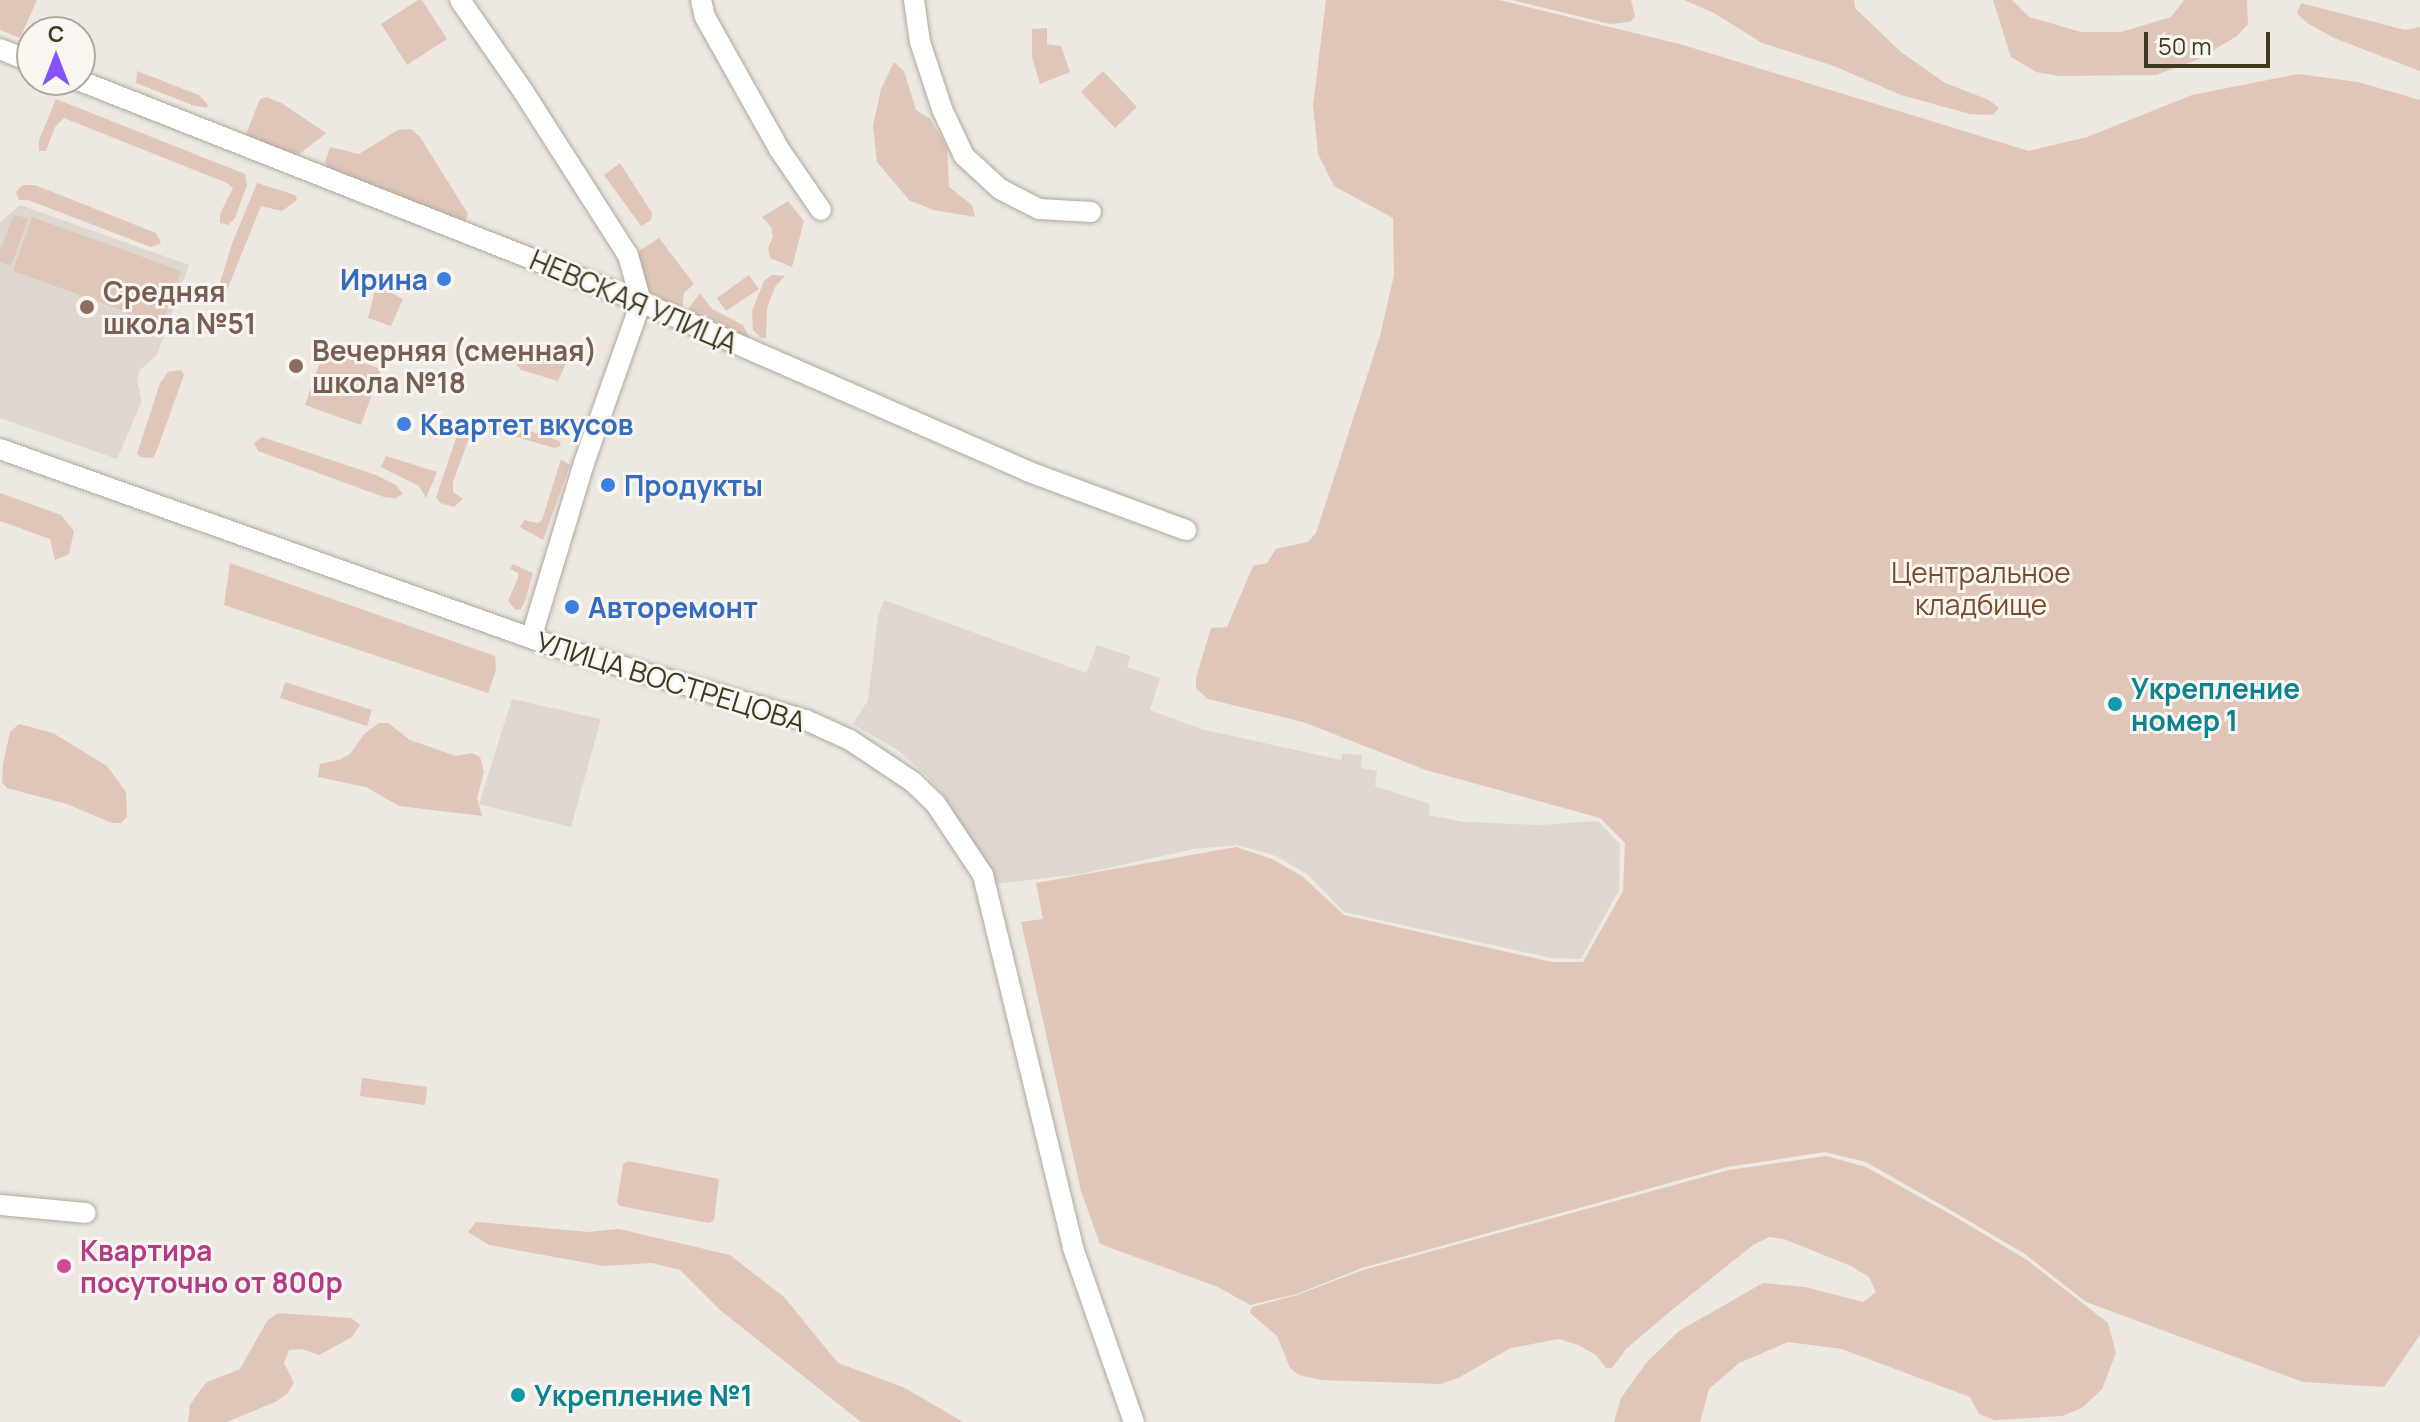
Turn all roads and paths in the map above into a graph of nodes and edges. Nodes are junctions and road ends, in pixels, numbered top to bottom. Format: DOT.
graph roads {
  1 [pos="460,0"];
  2 [pos="701,0"];
  3 [pos="914,0"];
  4 [pos="96,87"];
  5 [pos="821,210"];
  6 [pos="1091,212"];
  7 [pos="641,302"];
  8 [pos="0,449"];
  9 [pos="1186,530"];
  10 [pos="531,638"];
  11 [pos="0,1205"];
  12 [pos="86,1213"];
  13 [pos="1134,1422"];
  1 -- 7 [label="street"];
  2 -- 5 [label="street"];
  3 -- 6 [label="street"];
  4 -- 7 [label="street, НЕВСКАЯ УЛИЦА"];
  7 -- 9 [label="street, НЕВСКАЯ УЛИЦА"];
  7 -- 10 [label="street"];
  8 -- 10 [label="street, УЛИЦА ВОСТРЕЦОВА"];
  10 -- 13 [label="street, УЛИЦА ВОСТРЕЦОВА"];
  11 -- 12 [label="street"];
}
